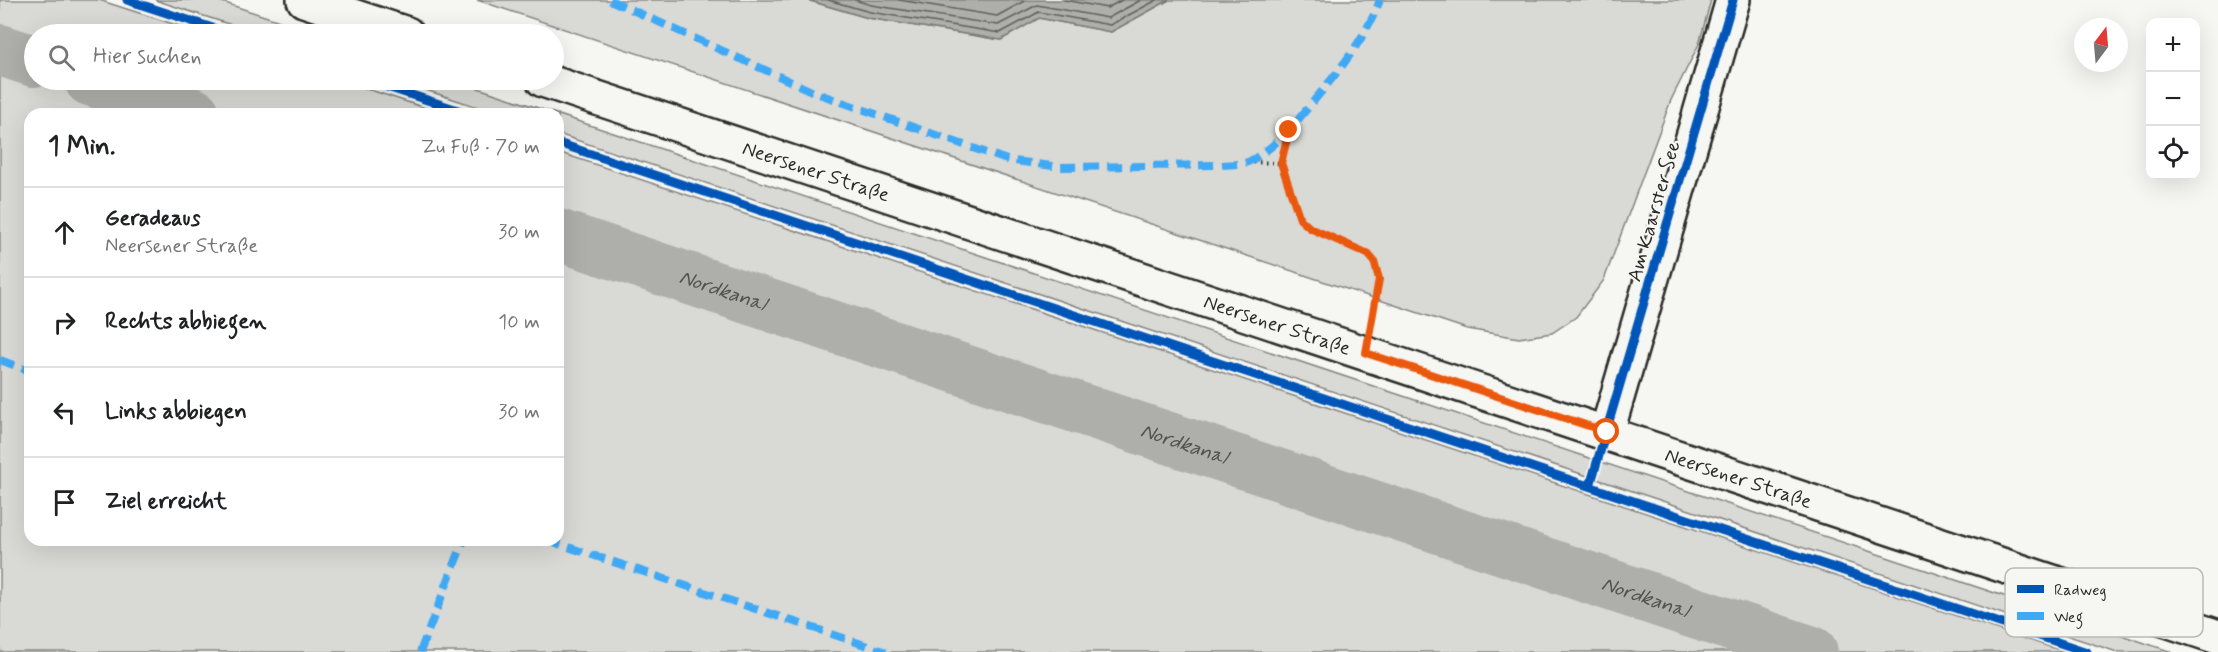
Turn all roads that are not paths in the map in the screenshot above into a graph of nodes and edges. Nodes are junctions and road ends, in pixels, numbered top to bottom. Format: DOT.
graph roads {
  1 [pos="304,0"];
  2 [pos="1733,0"];
  3 [pos="377,24"];
  4 [pos="564,87"];
  5 [pos="1607,432"];
  6 [pos="2012,568"];
  7 [pos="2203,632"];
  8 [pos="2218,637"];
  1 -- 3 [label="main road"];
  2 -- 5 [label="main road, Am Kaarster See"];
  4 -- 5 [label="main road, Neersener Straße"];
  5 -- 6 [label="main road, Neersener Straße"];
  7 -- 8 [label="main road, Neersener Straße"];
}
